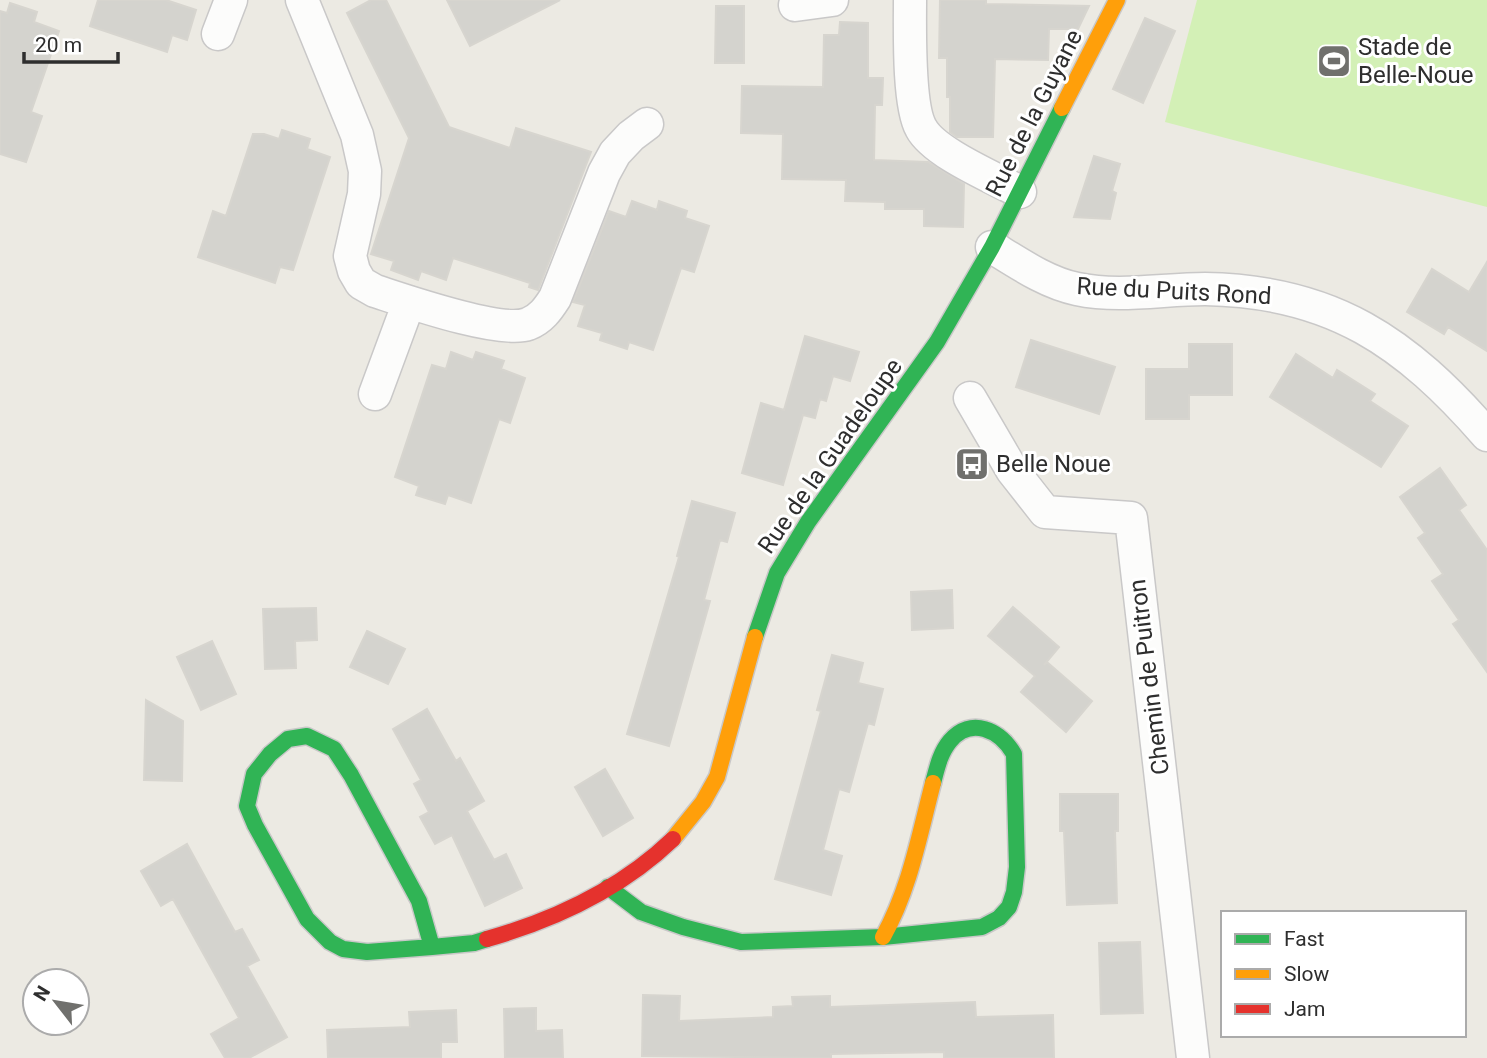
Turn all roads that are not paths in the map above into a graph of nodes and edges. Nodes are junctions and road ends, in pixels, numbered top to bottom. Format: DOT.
graph roads {
  1 [pos="232,0"];
  2 [pos="302,0"];
  3 [pos="832,0"];
  4 [pos="910,0"];
  5 [pos="1117,0"];
  6 [pos="795,5"];
  7 [pos="218,34"];
  8 [pos="647,124"];
  9 [pos="1020,192"];
  10 [pos="992,247"];
  11 [pos="409,302"];
  12 [pos="375,394"];
  13 [pos="970,398"];
  14 [pos="1487,435"];
  15 [pos="608,887"];
  16 [pos="883,937"];
  17 [pos="432,947"];
  18 [pos="1193,1058"];
  1 -- 7 [label="street"];
  2 -- 11 [label="street"];
  3 -- 6 [label="street"];
  4 -- 9 [label="street"];
  5 -- 9 [label="street, Rue de la Guyane"];
  8 -- 11 [label="street"];
  9 -- 10 [label="street, Rue de la Guyane"];
  10 -- 14 [label="street, Rue du Puits Rond"];
  10 -- 15 [label="street, Rue de la Guadeloupe"];
  11 -- 12 [label="street"];
  13 -- 18 [label="street, Chemin de Puitron"];
  15 -- 16 [label="street"];
  15 -- 17 [label="street, Rue de la Guadeloupe"];
  16 -- 16 [label="street"];
  17 -- 17 [label="street, Rue de la Guadeloupe"];
}
